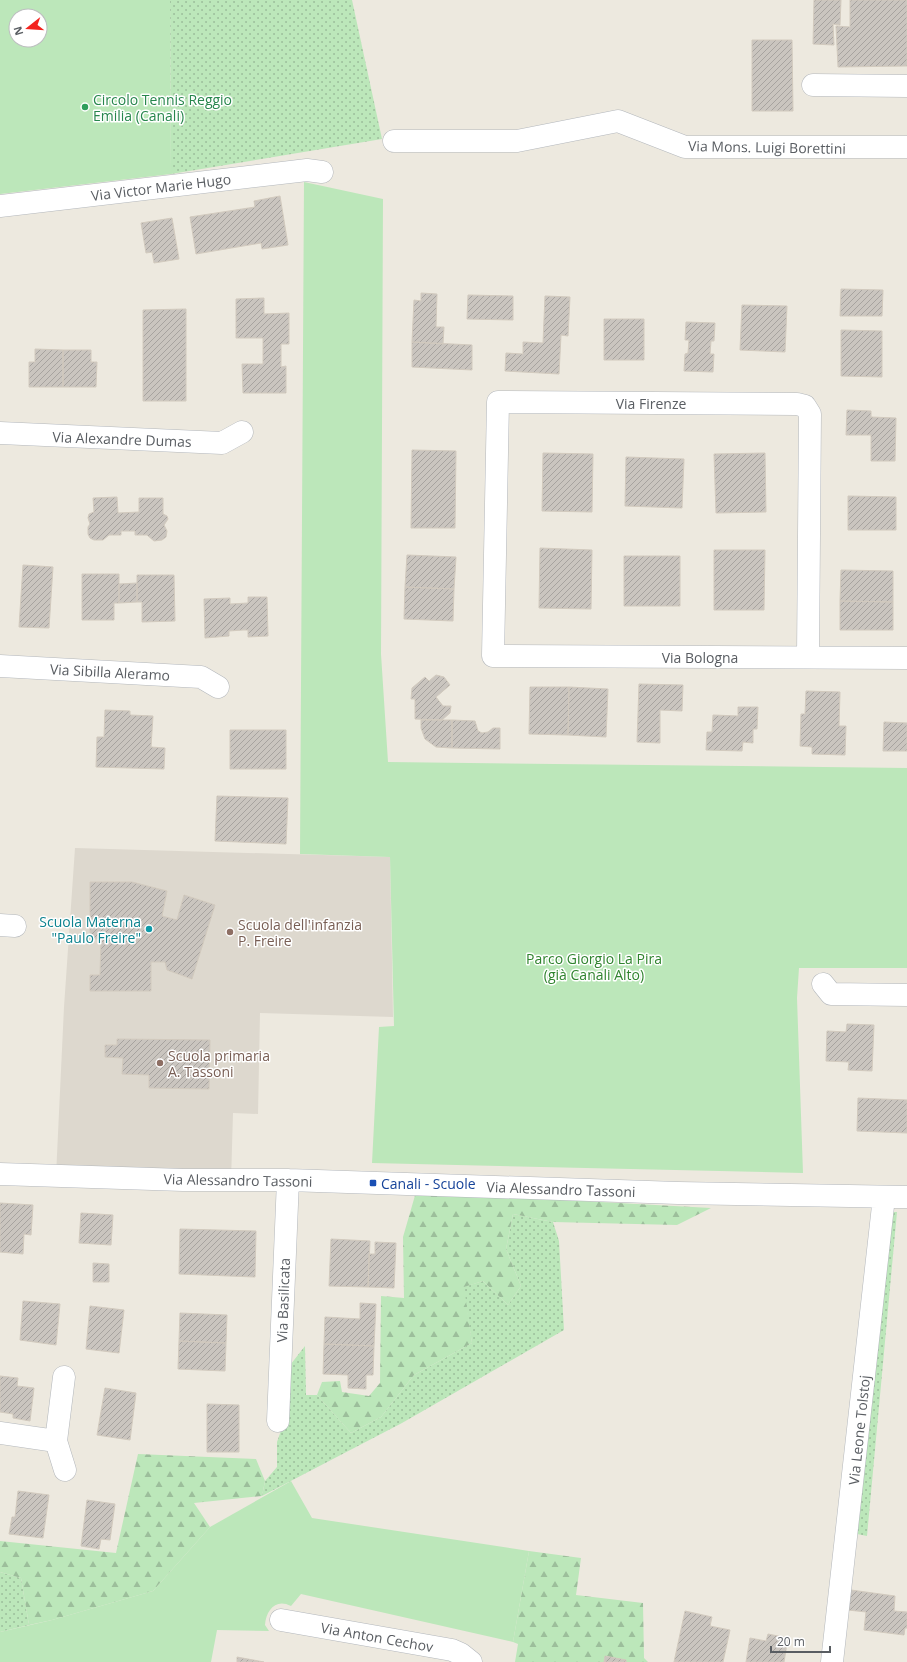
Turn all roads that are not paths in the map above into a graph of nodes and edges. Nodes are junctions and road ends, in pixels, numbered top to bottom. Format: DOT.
graph roads {
  1 [pos="814,85"];
  2 [pos="907,86"];
  3 [pos="394,141"];
  4 [pos="907,148"];
  5 [pos="322,172"];
  6 [pos="0,206"];
  7 [pos="242,432"];
  8 [pos="0,433"];
  9 [pos="493,656"];
  10 [pos="808,657"];
  11 [pos="907,658"];
  12 [pos="0,666"];
  13 [pos="218,687"];
  14 [pos="823,984"];
  15 [pos="907,995"];
  16 [pos="0,1174"];
  17 [pos="288,1180"];
  18 [pos="884,1197"];
  19 [pos="907,1197"];
  20 [pos="64,1377"];
  21 [pos="278,1421"];
  22 [pos="0,1433"];
  23 [pos="56,1441"];
  24 [pos="65,1470"];
  25 [pos="281,1620"];
  26 [pos="470,1662"];
  27 [pos="832,1662"];
  1 -- 2 [label="street"];
  3 -- 4 [label="street, Via Mons. Luigi Borettini"];
  5 -- 6 [label="street, Via Victor Marie Hugo"];
  7 -- 8 [label="street, Via Alexandre Dumas"];
  9 -- 10 [label="street, Via Bologna"];
  9 -- 10 [label="street, Via Firenze"];
  10 -- 11 [label="street, Via Bologna"];
  12 -- 13 [label="street, Via Sibilla Aleramo"];
  14 -- 15 [label="street"];
  16 -- 17 [label="street, Via Alessandro Tassoni"];
  17 -- 18 [label="street, Via Alessandro Tassoni"];
  17 -- 21 [label="street, Via Basilicata"];
  18 -- 19 [label="street, Via Alessandro Tassoni"];
  18 -- 27 [label="street, Via Leone Tolstoj"];
  20 -- 23 [label="street"];
  22 -- 23 [label="street"];
  23 -- 24 [label="street"];
  25 -- 26 [label="street, Via Anton Cechov"];
}
